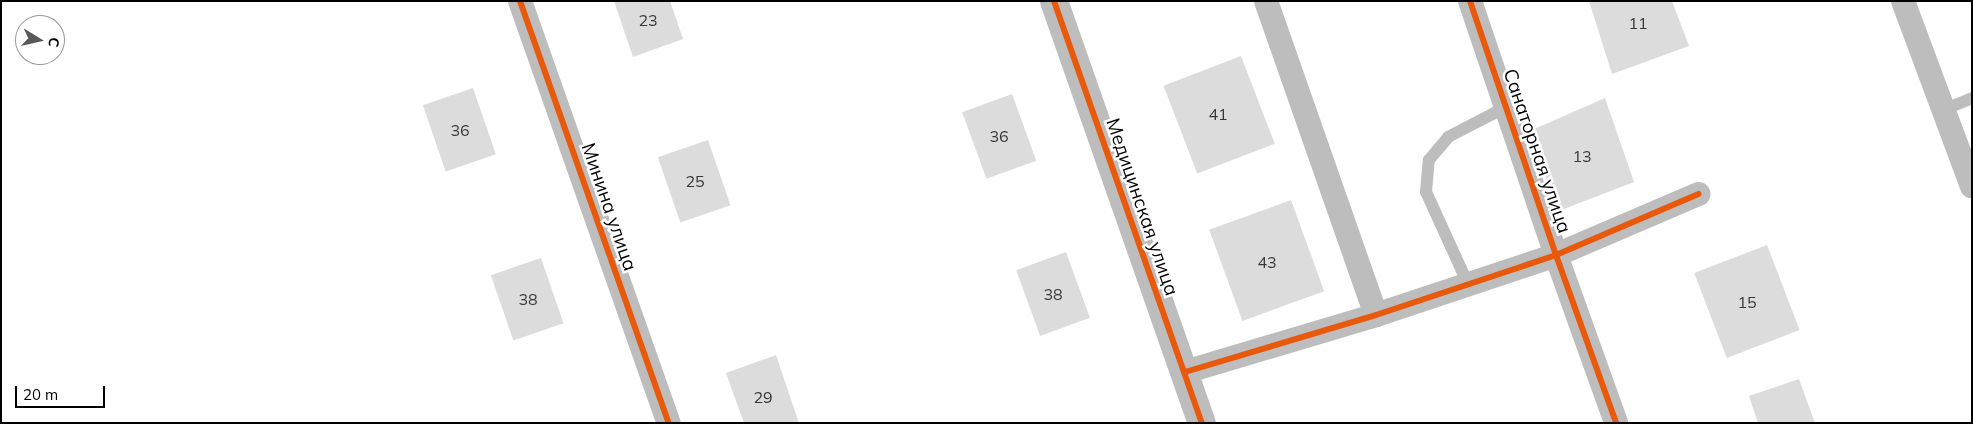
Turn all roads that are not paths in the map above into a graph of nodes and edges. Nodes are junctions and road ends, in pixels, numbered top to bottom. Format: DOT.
graph roads {
  1 [pos="520,1"];
  2 [pos="1054,1"];
  3 [pos="1266,1"];
  4 [pos="1470,1"];
  5 [pos="1903,1"];
  6 [pos="1972,98"];
  7 [pos="1506,107"];
  8 [pos="1944,110"];
  9 [pos="1972,187"];
  10 [pos="1698,194"];
  11 [pos="1556,255"];
  12 [pos="1468,284"];
  13 [pos="1376,315"];
  14 [pos="1185,372"];
  15 [pos="669,423"];
  16 [pos="1202,423"];
  17 [pos="1616,423"];
  1 -- 15 [label="street, Минина улица"];
  2 -- 14 [label="street, Медицинская улица"];
  3 -- 13 [label="street"];
  4 -- 7 [label="street, Санаторная улица"];
  5 -- 8 [label="street"];
  6 -- 8 [label="lane"];
  7 -- 11 [label="street, Санаторная улица"];
  7 -- 12 [label="lane"];
  8 -- 9 [label="street"];
  10 -- 11 [label="street"];
  11 -- 12 [label="street"];
  11 -- 17 [label="street, Санаторная улица"];
  12 -- 13 [label="street"];
  13 -- 14 [label="street"];
  14 -- 16 [label="street, Медицинская улица"];
}
